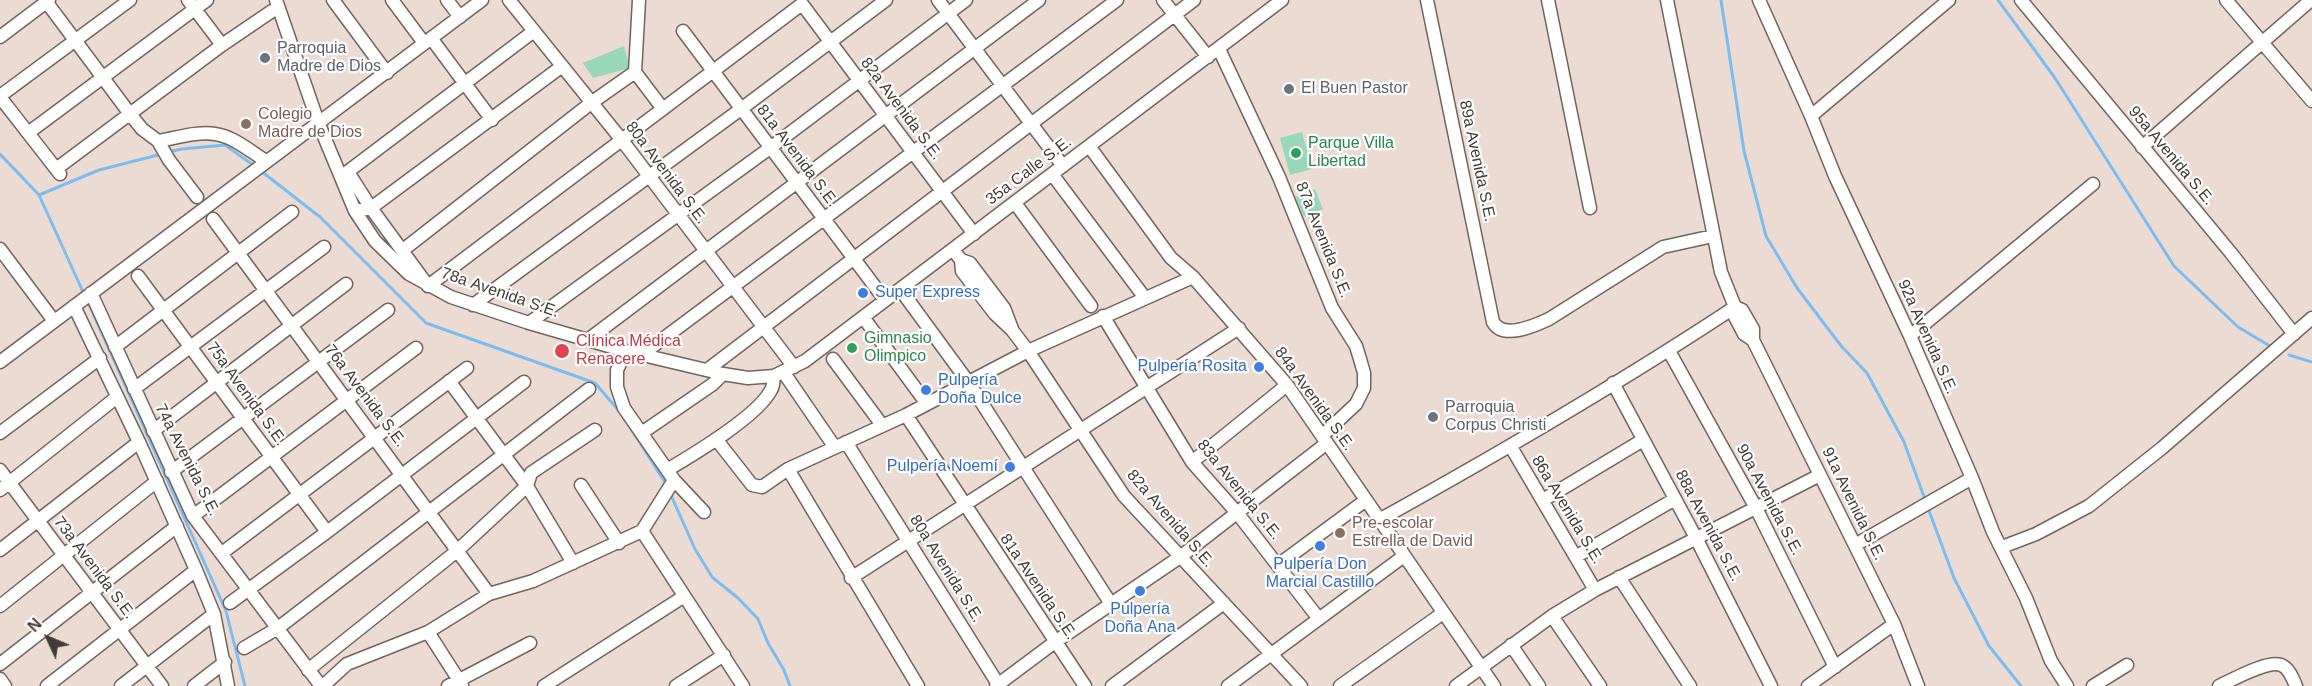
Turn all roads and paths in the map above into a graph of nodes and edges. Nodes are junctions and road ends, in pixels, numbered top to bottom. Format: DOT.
graph roads {
  1 [pos="130,0"];
  2 [pos="207,0"];
  3 [pos="333,0"];
  4 [pos="392,0"];
  5 [pos="447,0"];
  6 [pos="482,0"];
  7 [pos="509,0"];
  8 [pos="639,0"];
  9 [pos="886,0"];
  10 [pos="938,0"];
  11 [pos="966,0"];
  12 [pos="1039,0"];
  13 [pos="1117,0"];
  14 [pos="1163,0"];
  15 [pos="1194,0"];
  16 [pos="1282,0"];
  17 [pos="1427,0"];
  18 [pos="1548,0"];
  19 [pos="1667,0"];
  20 [pos="1759,0"];
  21 [pos="1949,0"];
  22 [pos="2021,0"];
  23 [pos="2226,0"];
  24 [pos="2311,0"];
  25 [pos="47,1"];
  26 [pos="192,4"];
  27 [pos="274,5"];
  28 [pos="948,13"];
  29 [pos="1175,15"];
  30 [pos="460,16"];
  31 [pos="534,31"];
  32 [pos="683,31"];
  33 [pos="0,37"];
  34 [pos="76,40"];
  35 [pos="427,41"];
  36 [pos="830,42"];
  37 [pos="2262,42"];
  38 [pos="222,45"];
  39 [pos="975,48"];
  40 [pos="1219,49"];
  41 [pos="1208,57"];
  42 [pos="561,67"];
  43 [pos="636,72"];
  44 [pos="713,72"];
  45 [pos="387,73"];
  46 [pos="103,77"];
  47 [pos="859,80"];
  48 [pos="464,83"];
  49 [pos="1002,85"];
  50 [pos="0,96"];
  51 [pos="2312,102"];
  52 [pos="591,103"];
  53 [pos="663,109"];
  54 [pos="741,109"];
  55 [pos="130,114"];
  56 [pos="886,116"];
  57 [pos="1811,116"];
  58 [pos="492,120"];
  59 [pos="318,122"];
  60 [pos="1031,123"];
  61 [pos="28,133"];
  62 [pos="621,139"];
  63 [pos="1089,146"];
  64 [pos="770,147"];
  65 [pos="2142,147"];
  66 [pos="163,151"];
  67 [pos="913,152"];
  68 [pos="259,166"];
  69 [pos="1063,166"];
  70 [pos="344,174"];
  71 [pos="1052,174"];
  72 [pos="648,176"];
  73 [pos="797,183"];
  74 [pos="2093,184"];
  75 [pos="942,190"];
  76 [pos="197,197"];
  77 [pos="1015,204"];
  78 [pos="371,208"];
  79 [pos="1590,208"];
  80 [pos="355,211"];
  81 [pos="292,212"];
  82 [pos="676,214"];
  83 [pos="213,219"];
  84 [pos="824,219"];
  85 [pos="974,234"];
  86 [pos="1713,236"];
  87 [pos="324,247"];
  88 [pos="0,249"];
  89 [pos="403,250"];
  90 [pos="952,250"];
  91 [pos="705,252"];
  92 [pos="238,253"];
  93 [pos="853,258"];
  94 [pos="138,276"];
  95 [pos="1193,277"];
  96 [pos="346,284"];
  97 [pos="428,286"];
  98 [pos="733,288"];
  99 [pos="266,290"];
  100 [pos="900,290"];
  101 [pos="91,293"];
  102 [pos="1145,298"];
  103 [pos="885,300"];
  104 [pos="474,305"];
  105 [pos="74,306"];
  106 [pos="1091,306"];
  107 [pos="1735,308"];
  108 [pos="163,310"];
  109 [pos="388,310"];
  110 [pos="1103,316"];
  111 [pos="863,317"];
  112 [pos="2312,318"];
  113 [pos="54,321"];
  114 [pos="529,323"];
  115 [pos="292,325"];
  116 [pos="762,327"];
  117 [pos="1239,328"];
  118 [pos="2294,334"];
  119 [pos="1910,336"];
  120 [pos="588,339"];
  121 [pos="115,347"];
  122 [pos="191,347"];
  123 [pos="416,348"];
  124 [pos="627,351"];
  125 [pos="1028,351"];
  126 [pos="1669,351"];
  127 [pos="644,353"];
  128 [pos="100,358"];
  129 [pos="833,359"];
  130 [pos="0,362"];
  131 [pos="319,362"];
  132 [pos="467,368"];
  133 [pos="707,370"];
  134 [pos="784,372"];
  135 [pos="723,374"];
  136 [pos="449,381"];
  137 [pos="217,382"];
  138 [pos="524,382"];
  139 [pos="969,383"];
  140 [pos="1613,383"];
  141 [pos="1287,385"];
  142 [pos="134,389"];
  143 [pos="589,389"];
  144 [pos="1145,389"];
  145 [pos="117,397"];
  146 [pos="346,399"];
  147 [pos="927,404"];
  148 [pos="906,415"];
  149 [pos="243,419"];
  150 [pos="476,419"];
  151 [pos="882,425"];
  152 [pos="595,430"];
  153 [pos="1081,430"];
  154 [pos="153,431"];
  155 [pos="643,432"];
  156 [pos="0,433"];
  157 [pos="375,437"];
  158 [pos="1325,439"];
  159 [pos="716,440"];
  160 [pos="1643,440"];
  161 [pos="139,442"];
  162 [pos="846,442"];
  163 [pos="834,447"];
  164 [pos="1511,447"];
  165 [pos="503,455"];
  166 [pos="272,456"];
  167 [pos="1192,462"];
  168 [pos="1023,468"];
  169 [pos="788,469"];
  170 [pos="0,470"];
  171 [pos="171,472"];
  172 [pos="403,475"];
  173 [pos="671,475"];
  174 [pos="1820,475"];
  175 [pos="1972,478"];
  176 [pos="157,482"];
  177 [pos="581,485"];
  178 [pos="5,486"];
  179 [pos="527,486"];
  180 [pos="299,494"];
  181 [pos="1676,499"];
  182 [pos="1366,500"];
  183 [pos="1543,500"];
  184 [pos="964,505"];
  185 [pos="1756,508"];
  186 [pos="430,511"];
  187 [pos="704,512"];
  188 [pos="1238,514"];
  189 [pos="193,516"];
  190 [pos="1379,519"];
  191 [pos="37,520"];
  192 [pos="177,526"];
  193 [pos="642,531"];
  194 [pos="327,532"];
  195 [pos="1696,538"];
  196 [pos="909,541"];
  197 [pos="619,543"];
  198 [pos="1855,545"];
  199 [pos="2002,547"];
  200 [pos="0,550"];
  201 [pos="456,551"];
  202 [pos="222,553"];
  203 [pos="64,555"];
  204 [pos="1404,556"];
  205 [pos="1576,556"];
  206 [pos="1180,557"];
  207 [pos="573,564"];
  208 [pos="1278,565"];
  209 [pos="196,570"];
  210 [pos="1618,577"];
  211 [pos="851,578"];
  212 [pos="248,589"];
  213 [pos="1595,590"];
  214 [pos="92,593"];
  215 [pos="489,594"];
  216 [pos="684,597"];
  217 [pos="230,603"];
  218 [pos="1224,603"];
  219 [pos="1111,604"];
  220 [pos="0,606"];
  221 [pos="1443,613"];
  222 [pos="214,614"];
  223 [pos="1552,615"];
  224 [pos="1319,619"];
  225 [pos="1894,624"];
  226 [pos="278,628"];
  227 [pos="120,630"];
  228 [pos="428,632"];
  229 [pos="1055,642"];
  230 [pos="530,643"];
  231 [pos="1511,645"];
  232 [pos="244,648"];
  233 [pos="1272,654"];
  234 [pos="724,655"];
  235 [pos="225,662"];
  236 [pos="0,664"];
  237 [pos="2127,665"];
  238 [pos="147,666"];
  239 [pos="1835,667"];
  240 [pos="1481,668"];
  241 [pos="308,670"];
  242 [pos="0,680"];
  243 [pos="2293,681"];
  244 [pos="456,684"];
  245 [pos="997,685"];
  246 [pos="5,686"];
  247 [pos="47,686"];
  248 [pos="121,686"];
  249 [pos="162,686"];
  250 [pos="194,686"];
  251 [pos="228,686"];
  252 [pos="322,686"];
  253 [pos="544,686"];
  254 [pos="676,686"];
  255 [pos="743,686"];
  256 [pos="918,686"];
  257 [pos="1085,686"];
  258 [pos="1112,686"];
  259 [pos="1228,686"];
  260 [pos="1302,686"];
  261 [pos="1340,686"];
  262 [pos="1456,686"];
  263 [pos="1494,686"];
  264 [pos="1539,686"];
  265 [pos="1600,686"];
  266 [pos="1690,686"];
  267 [pos="1771,686"];
  268 [pos="1808,686"];
  269 [pos="1918,686"];
  270 [pos="2067,686"];
  271 [pos="2093,686"];
  272 [pos="2219,686"];
  1 -- 34 [label="street"];
  2 -- 26 [label="street"];
  3 -- 45 [label="street"];
  4 -- 35 [label="street"];
  5 -- 30 [label="street"];
  6 -- 30 [label="street"];
  7 -- 31 [label="street, 80a Avenida S.E."];
  8 -- 43 [label="street"];
  9 -- 36 [label="street"];
  10 -- 28 [label="street"];
  11 -- 28 [label="street"];
  12 -- 39 [label="street"];
  13 -- 49 [label="street"];
  14 -- 29 [label="street"];
  15 -- 29 [label="street"];
  16 -- 40 [label="street, 35a Calle S.E."];
  17 -- 86 [label="street, 89a Avenida S.E."];
  18 -- 79 [label="street"];
  19 -- 86 [label="street, 91a Avenida S.E."];
  20 -- 57 [label="street, 92a Avenida S.E."];
  21 -- 57 [label="street"];
  22 -- 65 [label="street, 95a Avenida S.E."];
  23 -- 37 [label="street"];
  24 -- 37 [label="street"];
  25 -- 33 [label="street"];
  25 -- 34 [label="street"];
  26 -- 38 [label="street"];
  26 -- 46 [label="street"];
  27 -- 38 [label="street"];
  27 -- 59 [label="street, 78a Avenida S.E."];
  28 -- 39 [label="street"];
  28 -- 47 [label="street"];
  29 -- 41 [label="street"];
  29 -- 60 [label="street"];
  30 -- 35 [label="street"];
  31 -- 42 [label="street, 80a Avenida S.E."];
  31 -- 48 [label="street"];
  32 -- 44 [label="street, 81a Avenida S.E."];
  34 -- 46 [label="street"];
  34 -- 50 [label="street"];
  35 -- 45 [label="street"];
  35 -- 48 [label="street"];
  36 -- 44 [label="street, 82a Avenida S.E."];
  36 -- 47 [label="street, 82a Avenida S.E."];
  36 -- 54 [label="street"];
  37 -- 51 [label="street"];
  37 -- 65 [label="street"];
  38 -- 55 [label="street"];
  39 -- 49 [label="street"];
  39 -- 56 [label="street"];
  40 -- 41 [label="street, 35a Calle S.E."];
  40 -- 158 [label="street, 87a Avenida S.E."];
  41 -- 63 [label="street, 35a Calle S.E."];
  42 -- 52 [label="street, 80a Avenida S.E."];
  42 -- 58 [label="street"];
  43 -- 52 [label="street"];
  43 -- 53 [label="street"];
  44 -- 53 [label="street"];
  44 -- 54 [label="street, 81a Avenida S.E."];
  45 -- 59 [label="street"];
  46 -- 55 [label="street"];
  46 -- 61 [label="street"];
  47 -- 56 [label="street, 82a Avenida S.E."];
  47 -- 64 [label="street"];
  48 -- 58 [label="street"];
  48 -- 70 [label="street"];
  49 -- 60 [label="street"];
  49 -- 67 [label="street"];
  50 -- 61 [label="street"];
  52 -- 62 [label="street, 80a Avenida S.E."];
  52 -- 89 [label="street"];
  53 -- 62 [label="street"];
  54 -- 64 [label="street, 81a Avenida S.E."];
  54 -- 72 [label="street"];
  55 -- 61 [label="street"];
  55 -- 66 [label="street"];
  56 -- 67 [label="street, 82a Avenida S.E."];
  56 -- 73 [label="street"];
  57 -- 119 [label="street, 92a Avenida S.E."];
  58 -- 78 [label="street"];
  59 -- 68 [label="street"];
  59 -- 70 [label="street, 78a Avenida S.E."];
  60 -- 69 [label="street"];
  60 -- 75 [label="street"];
  62 -- 72 [label="street, 80a Avenida S.E."];
  62 -- 97 [label="street"];
  63 -- 69 [label="street, 35a Calle S.E."];
  63 -- 95 [label="street, 84a Avenida S.E."];
  64 -- 73 [label="street, 81a Avenida S.E."];
  64 -- 82 [label="street"];
  65 -- 118 [label="street, 95a Avenida S.E."];
  66 -- 68 [label="street"];
  66 -- 76 [label="street"];
  67 -- 75 [label="street, 82a Avenida S.E."];
  67 -- 84 [label="street"];
  68 -- 101 [label="street"];
  69 -- 71 [label="street, 35a Calle S.E."];
  70 -- 78 [label="street"];
  70 -- 80 [label="street, 78a Avenida S.E."];
  71 -- 77 [label="street, 35a Calle S.E."];
  71 -- 102 [label="street"];
  72 -- 82 [label="street, 80a Avenida S.E."];
  72 -- 104 [label="street"];
  73 -- 84 [label="street, 81a Avenida S.E."];
  73 -- 91 [label="street"];
  74 -- 119 [label="street"];
  75 -- 85 [label="street, 82a Avenida S.E."];
  75 -- 93 [label="street"];
  77 -- 85 [label="street, 35a Calle S.E."];
  77 -- 106 [label="street"];
  78 -- 80 [label="street"];
  78 -- 89 [label="street"];
  80 -- 97 [label="street, 78a Avenida S.E."];
  81 -- 92 [label="street"];
  82 -- 91 [label="street, 80a Avenida S.E."];
  82 -- 114 [label="street"];
  83 -- 92 [label="street, 76a Avenida S.E."];
  84 -- 93 [label="street, 81a Avenida S.E."];
  84 -- 98 [label="street"];
  85 -- 90 [label="street, 35a Calle S.E."];
  86 -- 107 [label="street, 91a Avenida S.E."];
  87 -- 99 [label="street"];
  88 -- 113 [label="street"];
  89 -- 97 [label="street"];
  90 -- 100 [label="street, 35a Calle S.E."];
  90 -- 125 [label="street, 82a Avenida S.E."];
  91 -- 98 [label="street, 80a Avenida S.E."];
  91 -- 120 [label="street"];
  92 -- 99 [label="street, 76a Avenida S.E."];
  92 -- 108 [label="street"];
  93 -- 103 [label="street, 81a Avenida S.E."];
  93 -- 116 [label="street"];
  94 -- 108 [label="street, 75a Avenida S.E."];
  95 -- 102 [label="street"];
  95 -- 117 [label="street, 84a Avenida S.E."];
  96 -- 115 [label="street"];
  97 -- 104 [label="street, 78a Avenida S.E."];
  98 -- 116 [label="street, 80a Avenida S.E."];
  98 -- 127 [label="street"];
  99 -- 115 [label="street, 76a Avenida S.E."];
  99 -- 122 [label="street"];
  100 -- 103 [label="street, 35a Calle S.E."];
  100 -- 139 [label="street"];
  101 -- 105 [label="street"];
  101 -- 121 [label="street, 74a Avenida S.E."];
  102 -- 110 [label="street"];
  103 -- 111 [label="street, 35a Calle S.E."];
  104 -- 114 [label="street, 78a Avenida S.E."];
  105 -- 113 [label="street"];
  105 -- 128 [label="street, 74a Avenida S.E."];
  107 -- 126 [label="street"];
  107 -- 174 [label="street, 91a Avenida S.E."];
  108 -- 121 [label="street"];
  108 -- 122 [label="street, 75a Avenida S.E."];
  109 -- 131 [label="street"];
  110 -- 125 [label="street"];
  110 -- 144 [label="street, 83a Avenida S.E."];
  111 -- 134 [label="street, 35a Calle S.E."];
  111 -- 147 [label="street"];
  112 -- 118 [label="street"];
  113 -- 130 [label="street"];
  114 -- 120 [label="street, 78a Avenida S.E."];
  115 -- 131 [label="street, 76a Avenida S.E."];
  115 -- 137 [label="street"];
  116 -- 133 [label="street"];
  116 -- 134 [label="street, 80a Avenida S.E."];
  117 -- 141 [label="street, 84a Avenida S.E."];
  117 -- 144 [label="street"];
  118 -- 199 [label="street"];
  119 -- 175 [label="street, 92a Avenida S.E."];
  120 -- 124 [label="street, 78a Avenida S.E."];
  121 -- 142 [label="street, 74a Avenida S.E."];
  122 -- 137 [label="street, 75a Avenida S.E."];
  122 -- 142 [label="street"];
  123 -- 146 [label="street"];
  124 -- 127 [label="street, 78a Avenida S.E."];
  124 -- 155 [label="street"];
  125 -- 139 [label="street"];
  125 -- 153 [label="street, 82a Avenida S.E."];
  126 -- 140 [label="street"];
  126 -- 185 [label="street, 90a Avenida S.E."];
  127 -- 133 [label="street, 78a Avenida S.E."];
  128 -- 145 [label="street, 74a Avenida S.E."];
  128 -- 156 [label="street"];
  129 -- 151 [label="street"];
  131 -- 146 [label="street, 76a Avenida S.E."];
  131 -- 149 [label="street"];
  132 -- 136 [label="street"];
  133 -- 135 [label="street, 78a Avenida S.E."];
  134 -- 135 [label="street, 78a Avenida S.E."];
  134 -- 159 [label="street"];
  134 -- 163 [label="street, 80a Avenida S.E."];
  135 -- 155 [label="street"];
  136 -- 150 [label="street"];
  136 -- 157 [label="street"];
  137 -- 149 [label="street, 75a Avenida S.E."];
  137 -- 154 [label="street"];
  138 -- 150 [label="street"];
  139 -- 147 [label="street"];
  139 -- 168 [label="street"];
  140 -- 160 [label="street, 88a Avenida S.E."];
  140 -- 164 [label="street"];
  141 -- 158 [label="street, 84a Avenida S.E."];
  141 -- 167 [label="street"];
  142 -- 154 [label="street, 74a Avenida S.E."];
  143 -- 165 [label="street"];
  144 -- 153 [label="street"];
  144 -- 167 [label="street, 83a Avenida S.E."];
  145 -- 161 [label="street, 74a Avenida S.E."];
  145 -- 178 [label="street"];
  146 -- 157 [label="street, 76a Avenida S.E."];
  146 -- 166 [label="street"];
  147 -- 148 [label="street"];
  148 -- 151 [label="street"];
  148 -- 184 [label="street, 81a Avenida S.E."];
  149 -- 166 [label="street, 75a Avenida S.E."];
  149 -- 171 [label="street"];
  150 -- 165 [label="street"];
  150 -- 172 [label="street"];
  151 -- 162 [label="street"];
  152 -- 179 [label="street"];
  153 -- 168 [label="street"];
  153 -- 206 [label="street, 82a Avenida S.E."];
  154 -- 171 [label="street, 74a Avenida S.E."];
  155 -- 173 [label="street"];
  157 -- 172 [label="street, 76a Avenida S.E."];
  157 -- 180 [label="street"];
  158 -- 182 [label="street, 84a Avenida S.E."];
  158 -- 188 [label="street, 87a Avenida S.E."];
  159 -- 169 [label="street"];
  159 -- 173 [label="street"];
  160 -- 181 [label="street, 88a Avenida S.E."];
  160 -- 183 [label="street"];
  161 -- 176 [label="street, 74a Avenida S.E."];
  161 -- 191 [label="street"];
  162 -- 163 [label="street"];
  162 -- 196 [label="street, 80a Avenida S.E."];
  163 -- 169 [label="street"];
  164 -- 183 [label="street, 86a Avenida S.E."];
  164 -- 190 [label="street"];
  165 -- 179 [label="street"];
  165 -- 186 [label="street"];
  166 -- 180 [label="street, 75a Avenida S.E."];
  166 -- 189 [label="street"];
  167 -- 188 [label="street, 83a Avenida S.E."];
  168 -- 184 [label="street"];
  168 -- 219 [label="street"];
  169 -- 211 [label="street"];
  170 -- 178 [label="street, 73a Avenida S.E."];
  171 -- 189 [label="street, 74a Avenida S.E."];
  172 -- 186 [label="street, 76a Avenida S.E."];
  172 -- 194 [label="street"];
  173 -- 187 [label="street"];
  173 -- 193 [label="street"];
  174 -- 185 [label="street"];
  174 -- 198 [label="street, 91a Avenida S.E."];
  175 -- 198 [label="street"];
  175 -- 199 [label="street, 92a Avenida S.E."];
  176 -- 192 [label="street, 74a Avenida S.E."];
  176 -- 203 [label="street"];
  177 -- 197 [label="street"];
  178 -- 191 [label="street, 73a Avenida S.E."];
  179 -- 201 [label="street"];
  179 -- 207 [label="street"];
  180 -- 194 [label="street, 75a Avenida S.E."];
  180 -- 202 [label="street"];
  181 -- 195 [label="street, 88a Avenida S.E."];
  181 -- 205 [label="street"];
  182 -- 190 [label="street, 84a Avenida S.E."];
  182 -- 208 [label="street"];
  183 -- 205 [label="street, 86a Avenida S.E."];
  184 -- 196 [label="street"];
  184 -- 229 [label="street, 81a Avenida S.E."];
  185 -- 195 [label="street"];
  185 -- 239 [label="street, 90a Avenida S.E."];
  186 -- 201 [label="street, 76a Avenida S.E."];
  186 -- 226 [label="street"];
  188 -- 206 [label="street, 87a Avenida S.E."];
  188 -- 208 [label="street, 83a Avenida S.E."];
  189 -- 202 [label="street, 74a Avenida S.E."];
  190 -- 204 [label="street, 84a Avenida S.E."];
  191 -- 200 [label="street"];
  191 -- 203 [label="street, 73a Avenida S.E."];
  192 -- 209 [label="street, 74a Avenida S.E."];
  192 -- 214 [label="street"];
  193 -- 197 [label="street"];
  193 -- 216 [label="street"];
  194 -- 212 [label="street"];
  195 -- 210 [label="street"];
  195 -- 267 [label="street, 88a Avenida S.E."];
  196 -- 211 [label="street"];
  196 -- 245 [label="street, 80a Avenida S.E."];
  197 -- 207 [label="street"];
  198 -- 225 [label="street, 91a Avenida S.E."];
  199 -- 270 [label="street, 92a Avenida S.E."];
  201 -- 215 [label="street, 76a Avenida S.E."];
  201 -- 241 [label="street"];
  202 -- 212 [label="street, 74a Avenida S.E."];
  203 -- 214 [label="street, 73a Avenida S.E."];
  203 -- 220 [label="street"];
  204 -- 221 [label="street, 84a Avenida S.E."];
  204 -- 224 [label="street"];
  205 -- 213 [label="street, 86a Avenida S.E."];
  206 -- 218 [label="street, 82a Avenida S.E."];
  206 -- 219 [label="street, 87a Avenida S.E."];
  207 -- 215 [label="street"];
  208 -- 224 [label="street, 83a Avenida S.E."];
  209 -- 222 [label="street, 74a Avenida S.E."];
  209 -- 227 [label="street"];
  210 -- 213 [label="street"];
  210 -- 266 [label="street, 86a Avenida S.E."];
  211 -- 256 [label="street"];
  212 -- 217 [label="street"];
  212 -- 226 [label="street, 74a Avenida S.E."];
  213 -- 223 [label="street"];
  214 -- 227 [label="street, 73a Avenida S.E."];
  214 -- 236 [label="street"];
  215 -- 228 [label="street"];
  216 -- 234 [label="street"];
  216 -- 253 [label="street"];
  218 -- 233 [label="street, 82a Avenida S.E."];
  218 -- 258 [label="street"];
  219 -- 229 [label="street, 87a Avenida S.E."];
  221 -- 240 [label="street, 84a Avenida S.E."];
  221 -- 261 [label="street"];
  222 -- 235 [label="street, 74a Avenida S.E."];
  222 -- 238 [label="street"];
  223 -- 231 [label="street"];
  223 -- 265 [label="street"];
  224 -- 233 [label="street"];
  225 -- 239 [label="street"];
  225 -- 269 [label="street, 91a Avenida S.E."];
  226 -- 232 [label="street"];
  226 -- 241 [label="street, 74a Avenida S.E."];
  227 -- 238 [label="street, 73a Avenida S.E."];
  227 -- 247 [label="street"];
  228 -- 244 [label="street"];
  228 -- 252 [label="street"];
  229 -- 245 [label="street, 87a Avenida S.E."];
  229 -- 257 [label="street, 81a Avenida S.E."];
  230 -- 244 [label="street"];
  231 -- 240 [label="street"];
  231 -- 264 [label="street"];
  233 -- 259 [label="street"];
  233 -- 260 [label="street, 82a Avenida S.E."];
  234 -- 254 [label="street"];
  234 -- 255 [label="street"];
  235 -- 250 [label="street"];
  235 -- 251 [label="street, 74a Avenida S.E."];
  237 -- 271 [label="street"];
  238 -- 248 [label="street"];
  238 -- 249 [label="street, 73a Avenida S.E."];
  239 -- 268 [label="street"];
  240 -- 262 [label="street"];
  240 -- 263 [label="street, 84a Avenida S.E."];
  241 -- 252 [label="street, 74a Avenida S.E."];
  242 -- 246 [label="street"];
  243 -- 272 [label="street"];
}
